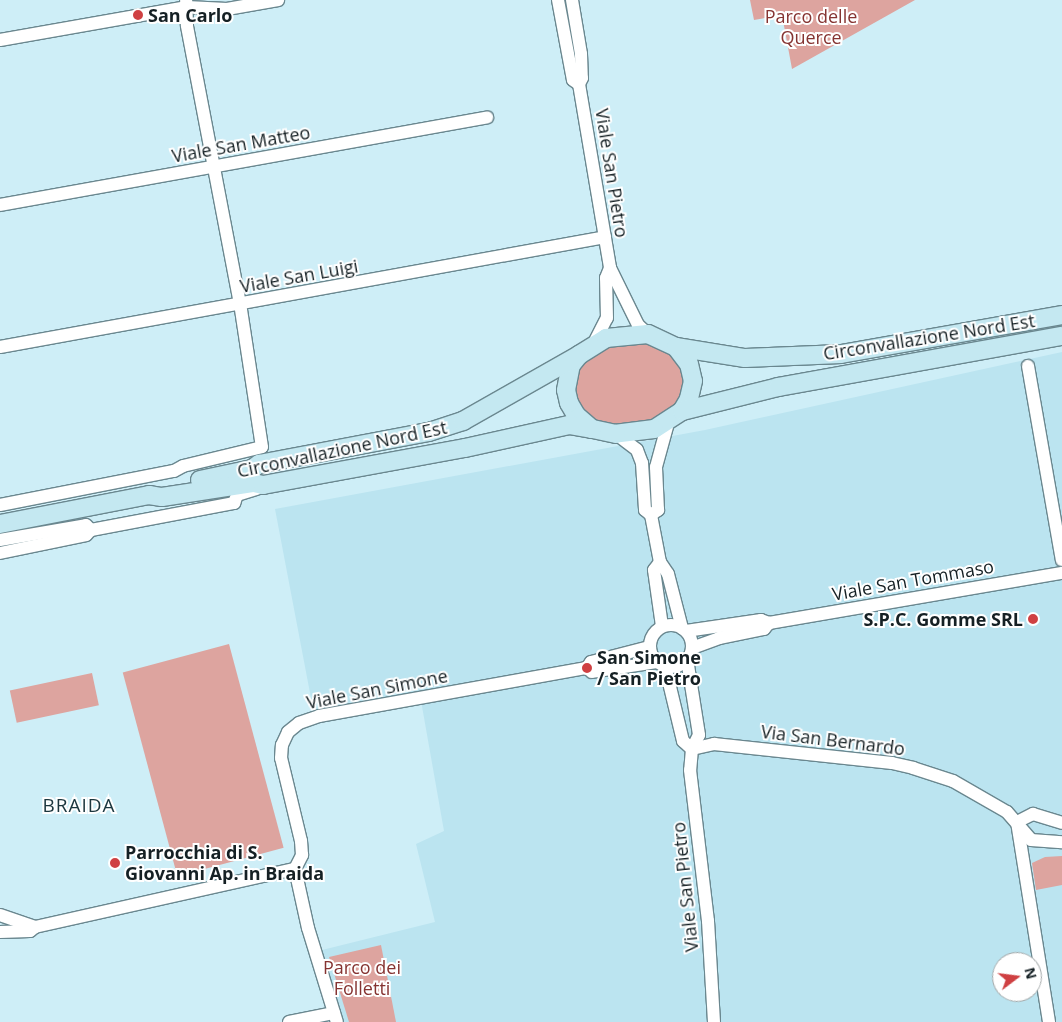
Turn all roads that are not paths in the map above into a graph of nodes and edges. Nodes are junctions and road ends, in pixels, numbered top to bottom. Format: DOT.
graph roads {
  1 [pos="278,0"];
  2 [pos="558,0"];
  3 [pos="572,0"];
  4 [pos="186,3"];
  5 [pos="0,40"];
  6 [pos="579,84"];
  7 [pos="487,117"];
  8 [pos="214,166"];
  9 [pos="0,205"];
  10 [pos="604,237"];
  11 [pos="610,268"];
  12 [pos="240,304"];
  13 [pos="1062,315"];
  14 [pos="648,334"];
  15 [pos="1062,336"];
  16 [pos="0,347"];
  17 [pos="676,347"];
  18 [pos="586,350"];
  19 [pos="1028,366"];
  20 [pos="682,411"];
  21 [pos="668,422"];
  22 [pos="592,429"];
  23 [pos="616,434"];
  24 [pos="260,456"];
  25 [pos="263,485"];
  26 [pos="149,496"];
  27 [pos="0,505"];
  28 [pos="651,515"];
  29 [pos="0,524"];
  30 [pos="91,530"];
  31 [pos="0,540"];
  32 [pos="0,554"];
  33 [pos="1062,560"];
  34 [pos="660,562"];
  35 [pos="1062,573"];
  36 [pos="769,623"];
  37 [pos="662,626"];
  38 [pos="684,629"];
  39 [pos="650,648"];
  40 [pos="689,653"];
  41 [pos="661,664"];
  42 [pos="587,668"];
  43 [pos="692,749"];
  44 [pos="1017,822"];
  45 [pos="1062,823"];
  46 [pos="1062,842"];
  47 [pos="295,869"];
  48 [pos="0,915"];
  49 [pos="36,927"];
  50 [pos="0,932"];
  51 [pos="336,1017"];
  52 [pos="288,1022"];
  53 [pos="714,1022"];
  54 [pos="1049,1022"];
  1 -- 4 [label="street"];
  2 -- 6 [label="street, Viale San Pietro"];
  3 -- 6 [label="street, Viale San Pietro"];
  4 -- 5 [label="street"];
  4 -- 8 [label="street"];
  6 -- 10 [label="street, Viale San Pietro"];
  7 -- 8 [label="street, Viale San Matteo"];
  8 -- 9 [label="street, Viale San Matteo"];
  8 -- 12 [label="street"];
  10 -- 11 [label="street, Viale San Pietro"];
  10 -- 12 [label="street, Viale San Luigi"];
  11 -- 14 [label="street"];
  11 -- 18 [label="street"];
  12 -- 16 [label="street, Viale San Luigi"];
  12 -- 24 [label="street"];
  13 -- 17 [label="main road, Circonvallazione Nord Est"];
  14 -- 17 [label="main road"];
  14 -- 18 [label="main road"];
  15 -- 20 [label="main road, Circonvallazione Nord Est"];
  17 -- 20 [label="main road"];
  18 -- 22 [label="main road"];
  18 -- 24 [label="main road, Circonvallazione Nord Est"];
  19 -- 33 [label="street"];
  20 -- 21 [label="main road"];
  21 -- 23 [label="main road"];
  21 -- 28 [label="street"];
  22 -- 23 [label="main road"];
  22 -- 25 [label="main road, Circonvallazione Nord Est"];
  23 -- 28 [label="street"];
  24 -- 26 [label="main road, Circonvallazione Nord Est"];
  24 -- 27 [label="street"];
  25 -- 26 [label="main road, Circonvallazione Nord Est"];
  25 -- 30 [label="street"];
  26 -- 29 [label="main road, Circonvallazione Nord Est"];
  28 -- 34 [label="street"];
  30 -- 31 [label="street"];
  30 -- 32 [label="street"];
  34 -- 37 [label="street"];
  34 -- 38 [label="street"];
  35 -- 36 [label="street, Viale San Tommaso"];
  36 -- 38 [label="street, Viale San Tommaso"];
  36 -- 40 [label="street, Viale San Tommaso"];
  37 -- 38 [label="street"];
  37 -- 39 [label="street"];
  38 -- 40 [label="street"];
  39 -- 41 [label="street"];
  39 -- 42 [label="street, Viale San Simone"];
  40 -- 41 [label="street"];
  40 -- 43 [label="street, Viale San Pietro"];
  41 -- 42 [label="street, Viale San Simone"];
  41 -- 43 [label="street"];
  42 -- 47 [label="street, Viale San Simone"];
  43 -- 44 [label="street, Via San Bernardo"];
  43 -- 53 [label="street, Viale San Pietro"];
  44 -- 45 [label="street"];
  44 -- 46 [label="street, Via San Bernardo"];
  44 -- 54 [label="street"];
  47 -- 49 [label="street"];
  47 -- 51 [label="street"];
  48 -- 49 [label="street"];
  49 -- 50 [label="street"];
  51 -- 52 [label="street"];
}
